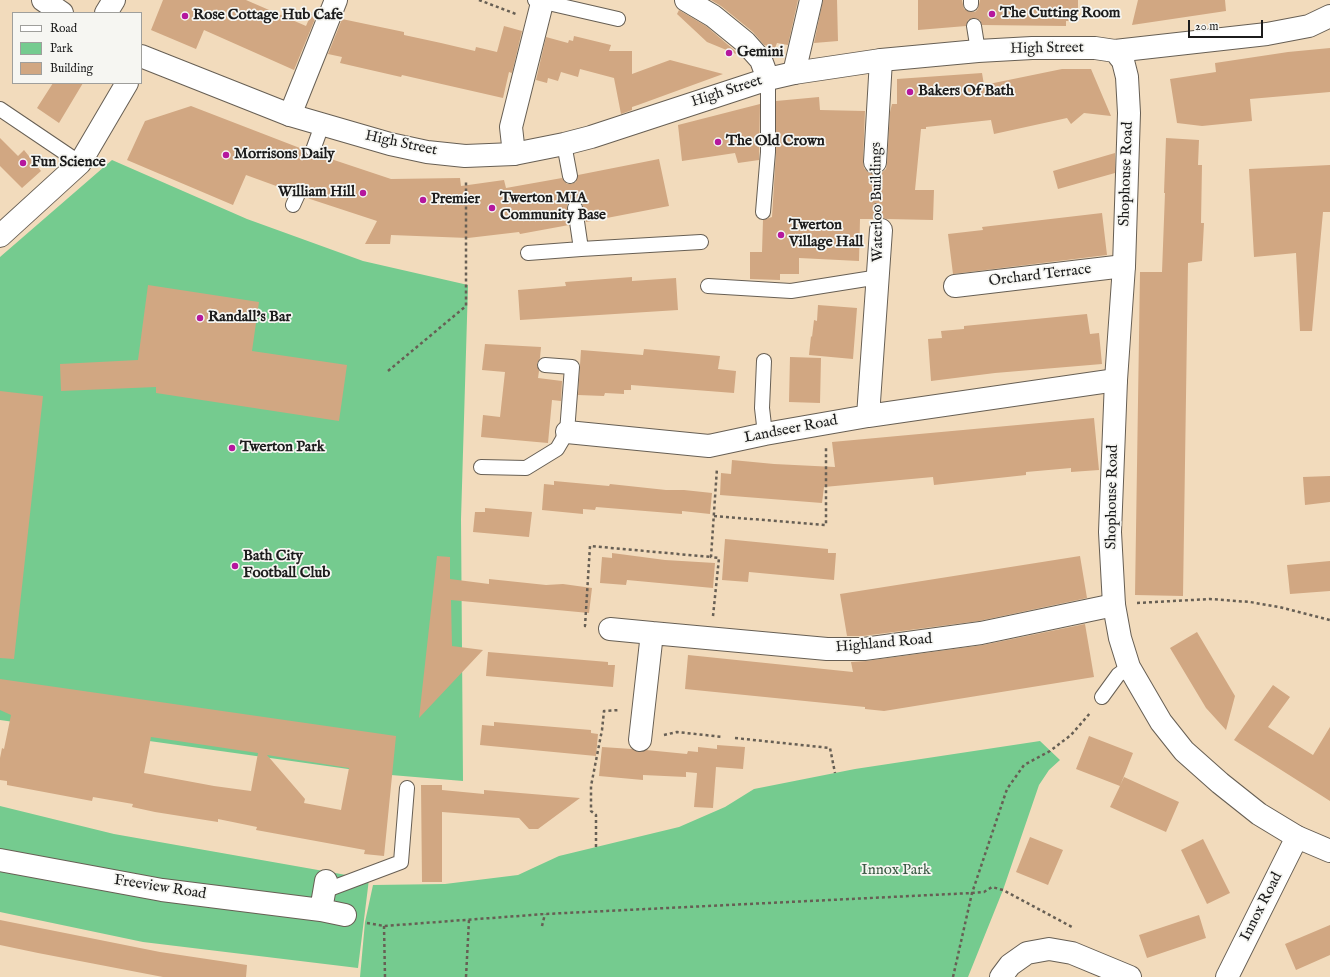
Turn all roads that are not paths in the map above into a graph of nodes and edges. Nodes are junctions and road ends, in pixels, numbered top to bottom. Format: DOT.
graph roads {
  1 [pos="43,0"];
  2 [pos="114,0"];
  3 [pos="336,0"];
  4 [pos="686,0"];
  5 [pos="811,0"];
  6 [pos="538,8"];
  7 [pos="61,12"];
  8 [pos="107,12"];
  9 [pos="1330,16"];
  10 [pos="618,19"];
  11 [pos="974,26"];
  12 [pos="978,51"];
  13 [pos="1115,51"];
  14 [pos="142,58"];
  15 [pos="881,60"];
  16 [pos="794,73"];
  17 [pos="768,79"];
  18 [pos="126,84"];
  19 [pos="0,109"];
  20 [pos="290,115"];
  21 [pos="322,125"];
  22 [pos="564,144"];
  23 [pos="313,150"];
  24 [pos="514,154"];
  25 [pos="875,162"];
  26 [pos="80,163"];
  27 [pos="570,176"];
  28 [pos="575,208"];
  29 [pos="763,212"];
  30 [pos="881,230"];
  31 [pos="0,236"];
  32 [pos="701,242"];
  33 [pos="581,249"];
  34 [pos="528,253"];
  35 [pos="1124,266"];
  36 [pos="878,277"];
  37 [pos="708,286"];
  38 [pos="955,286"];
  39 [pos="764,361"];
  40 [pos="545,365"];
  41 [pos="1116,380"];
  42 [pos="868,416"];
  43 [pos="567,432"];
  44 [pos="765,434"];
  45 [pos="481,467"];
  46 [pos="1114,605"];
  47 [pos="610,629"];
  48 [pos="652,633"];
  49 [pos="1129,666"];
  50 [pos="1102,697"];
  51 [pos="640,740"];
  52 [pos="407,788"];
  53 [pos="1297,837"];
  54 [pos="1330,851"];
  55 [pos="0,860"];
  56 [pos="324,894"];
  57 [pos="345,915"];
  58 [pos="1001,977"];
  59 [pos="1130,977"];
  60 [pos="1227,977"];
  1 -- 7 [label="street"];
  2 -- 8 [label="street"];
  3 -- 20 [label="street"];
  4 -- 17 [label="street"];
  5 -- 16 [label="street"];
  6 -- 10 [label="lane"];
  6 -- 24 [label="street"];
  9 -- 13 [label="street, High Street"];
  11 -- 12 [label="lane"];
  12 -- 13 [label="street, High Street"];
  12 -- 15 [label="street, High Street"];
  13 -- 35 [label="street, Shophouse Road"];
  14 -- 20 [label="street, High Street"];
  15 -- 16 [label="street, High Street"];
  15 -- 25 [label="street, Waterloo Buildings"];
  16 -- 17 [label="street, High Street"];
  17 -- 22 [label="street, High Street"];
  17 -- 29 [label="lane"];
  18 -- 26 [label="street"];
  19 -- 26 [label="lane"];
  20 -- 21 [label="street, High Street"];
  21 -- 23 [label="lane"];
  21 -- 24 [label="street, High Street"];
  22 -- 24 [label="street, High Street"];
  22 -- 27 [label="lane"];
  26 -- 31 [label="street"];
  28 -- 33 [label="lane"];
  30 -- 36 [label="street, Waterloo Buildings"];
  32 -- 33 [label="lane"];
  33 -- 34 [label="lane"];
  35 -- 38 [label="street, Orchard Terrace"];
  35 -- 41 [label="street, Shophouse Road"];
  36 -- 37 [label="lane"];
  36 -- 42 [label="street, Waterloo Buildings"];
  39 -- 44 [label="lane"];
  40 -- 43 [label="lane"];
  41 -- 42 [label="street, Landseer Road"];
  41 -- 46 [label="street, Shophouse Road"];
  42 -- 44 [label="street, Landseer Road"];
  43 -- 44 [label="street, Landseer Road"];
  43 -- 45 [label="lane"];
  46 -- 48 [label="street, Highland Road"];
  46 -- 49 [label="street, Shophouse Road"];
  47 -- 48 [label="street, Highland Road"];
  48 -- 51 [label="street"];
  49 -- 50 [label="lane"];
  49 -- 53 [label="street, Shophouse Road"];
  52 -- 56 [label="lane"];
  53 -- 54 [label="street, Shophouse Road"];
  53 -- 60 [label="street, Innox Road"];
  55 -- 56 [label="street, Freeview Road"];
  56 -- 57 [label="street, Freeview Road"];
  58 -- 59 [label="street"];
}
